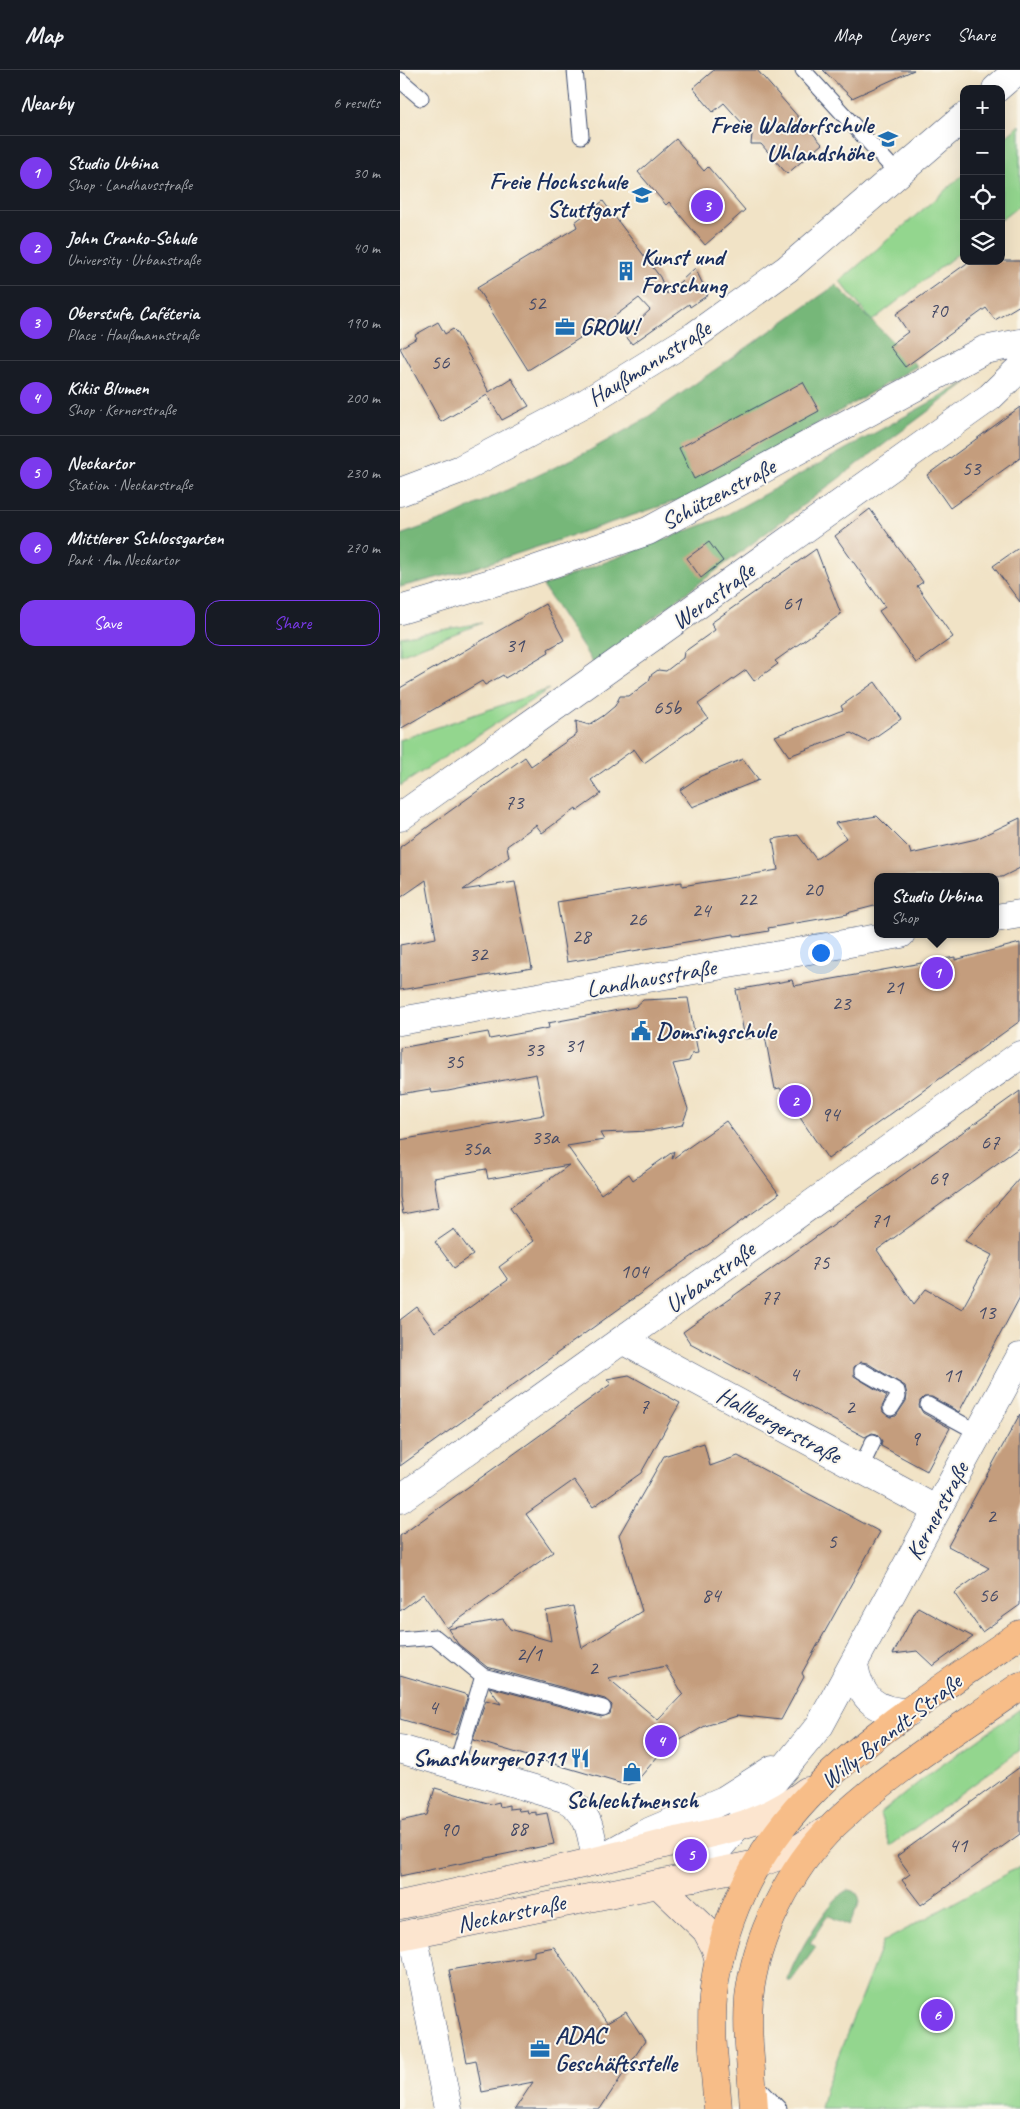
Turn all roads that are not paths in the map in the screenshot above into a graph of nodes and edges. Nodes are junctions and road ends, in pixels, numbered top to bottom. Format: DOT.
graph roads {
  1 [pos="575,70"];
  2 [pos="803,70"];
  3 [pos="1018,70"];
  4 [pos="400,80"];
  5 [pos="1001,85"];
  6 [pos="422,98"];
  7 [pos="960,120"];
  8 [pos="581,136"];
  9 [pos="898,174"];
  10 [pos="1020,343"];
  11 [pos="1020,368"];
  12 [pos="400,492"];
  13 [pos="400,610"];
  14 [pos="400,817"];
  15 [pos="1020,914"];
  16 [pos="999,918"];
  17 [pos="878,938"];
  18 [pos="400,1021"];
  19 [pos="1020,1055"];
  20 [pos="622,1340"];
  21 [pos="1020,1357"];
  22 [pos="862,1370"];
  23 [pos="928,1405"];
  24 [pos="891,1408"];
  25 [pos="979,1433"];
  26 [pos="873,1442"];
  27 [pos="860,1469"];
  28 [pos="400,1499"];
  29 [pos="936,1510"];
  30 [pos="1020,1634"];
  31 [pos="400,1640"];
  32 [pos="854,1665"];
  33 [pos="483,1676"];
  34 [pos="1020,1686"];
  35 [pos="603,1708"];
  36 [pos="909,1712"];
  37 [pos="400,1749"];
  38 [pos="801,1749"];
  39 [pos="456,1766"];
  40 [pos="830,1774"];
  41 [pos="833,1826"];
  42 [pos="735,1828"];
  43 [pos="606,1859"];
  44 [pos="757,1864"];
  45 [pos="695,1877"];
  46 [pos="658,1884"];
  47 [pos="622,1890"];
  48 [pos="400,1905"];
  49 [pos="406,1935"];
  50 [pos="719,1961"];
  51 [pos="752,2081"];
  52 [pos="448,2109"];
  53 [pos="718,2109"];
  54 [pos="754,2109"];
  55 [pos="779,2109"];
  1 -- 8 [label="lane"];
  2 -- 9 [label="lane"];
  3 -- 5 [label="street"];
  4 -- 6 [label="lane"];
  7 -- 9 [label="street, Haußmannstraße"];
  9 -- 12 [label="street, Haußmannstraße"];
  10 -- 13 [label="street, Schützenstraße"];
  11 -- 14 [label="street, Werastraße"];
  15 -- 16 [label="street"];
  17 -- 18 [label="street, Landhausstraße"];
  19 -- 20 [label="street, Urbanstraße"];
  20 -- 27 [label="street, Hallbergerstraße"];
  20 -- 28 [label="street, Urbanstraße"];
  21 -- 25 [label="street, Kernerstraße"];
  22 -- 24 [label="lane"];
  23 -- 25 [label="lane"];
  25 -- 29 [label="street, Kernerstraße"];
  26 -- 27 [label="lane"];
  27 -- 29 [label="street, Hallbergerstraße"];
  29 -- 32 [label="street, Kernerstraße"];
  30 -- 36 [label="main road, Willy-Brandt-Straße"];
  31 -- 33 [label="lane"];
  32 -- 36 [label="street"];
  32 -- 38 [label="street, Kernerstraße"];
  33 -- 35 [label="lane"];
  33 -- 39 [label="lane"];
  34 -- 41 [label="main road, Willy-Brandt-Straße"];
  36 -- 40 [label="main road, Willy-Brandt-Straße"];
  37 -- 39 [label="street"];
  38 -- 42 [label="street, Kernerstraße"];
  38 -- 43 [label="street, Kernerstraße"];
  39 -- 43 [label="street"];
  40 -- 42 [label="main road, Neckarstraße"];
  40 -- 44 [label="main road, Willy-Brandt-Straße"];
  41 -- 44 [label="main road, Neckarstraße"];
  41 -- 51 [label="main road, Willy-Brandt-Straße"];
  42 -- 43 [label="main road, Neckarstraße"];
  42 -- 45 [label="street, Kernerstraße"];
  43 -- 47 [label="street"];
  43 -- 48 [label="main road, Neckarstraße"];
  44 -- 45 [label="main road, Neckarstraße"];
  44 -- 50 [label="main road, Willy-Brandt-Straße"];
  45 -- 46 [label="main road, Neckarstraße"];
  46 -- 47 [label="main road, Neckarstraße"];
  46 -- 50 [label="main road"];
  47 -- 49 [label="main road, Neckarstraße"];
  49 -- 52 [label="street"];
  50 -- 53 [label="main road, Willy-Brandt-Straße"];
  51 -- 54 [label="main road, Willy-Brandt-Straße"];
  51 -- 55 [label="lane"];
}
